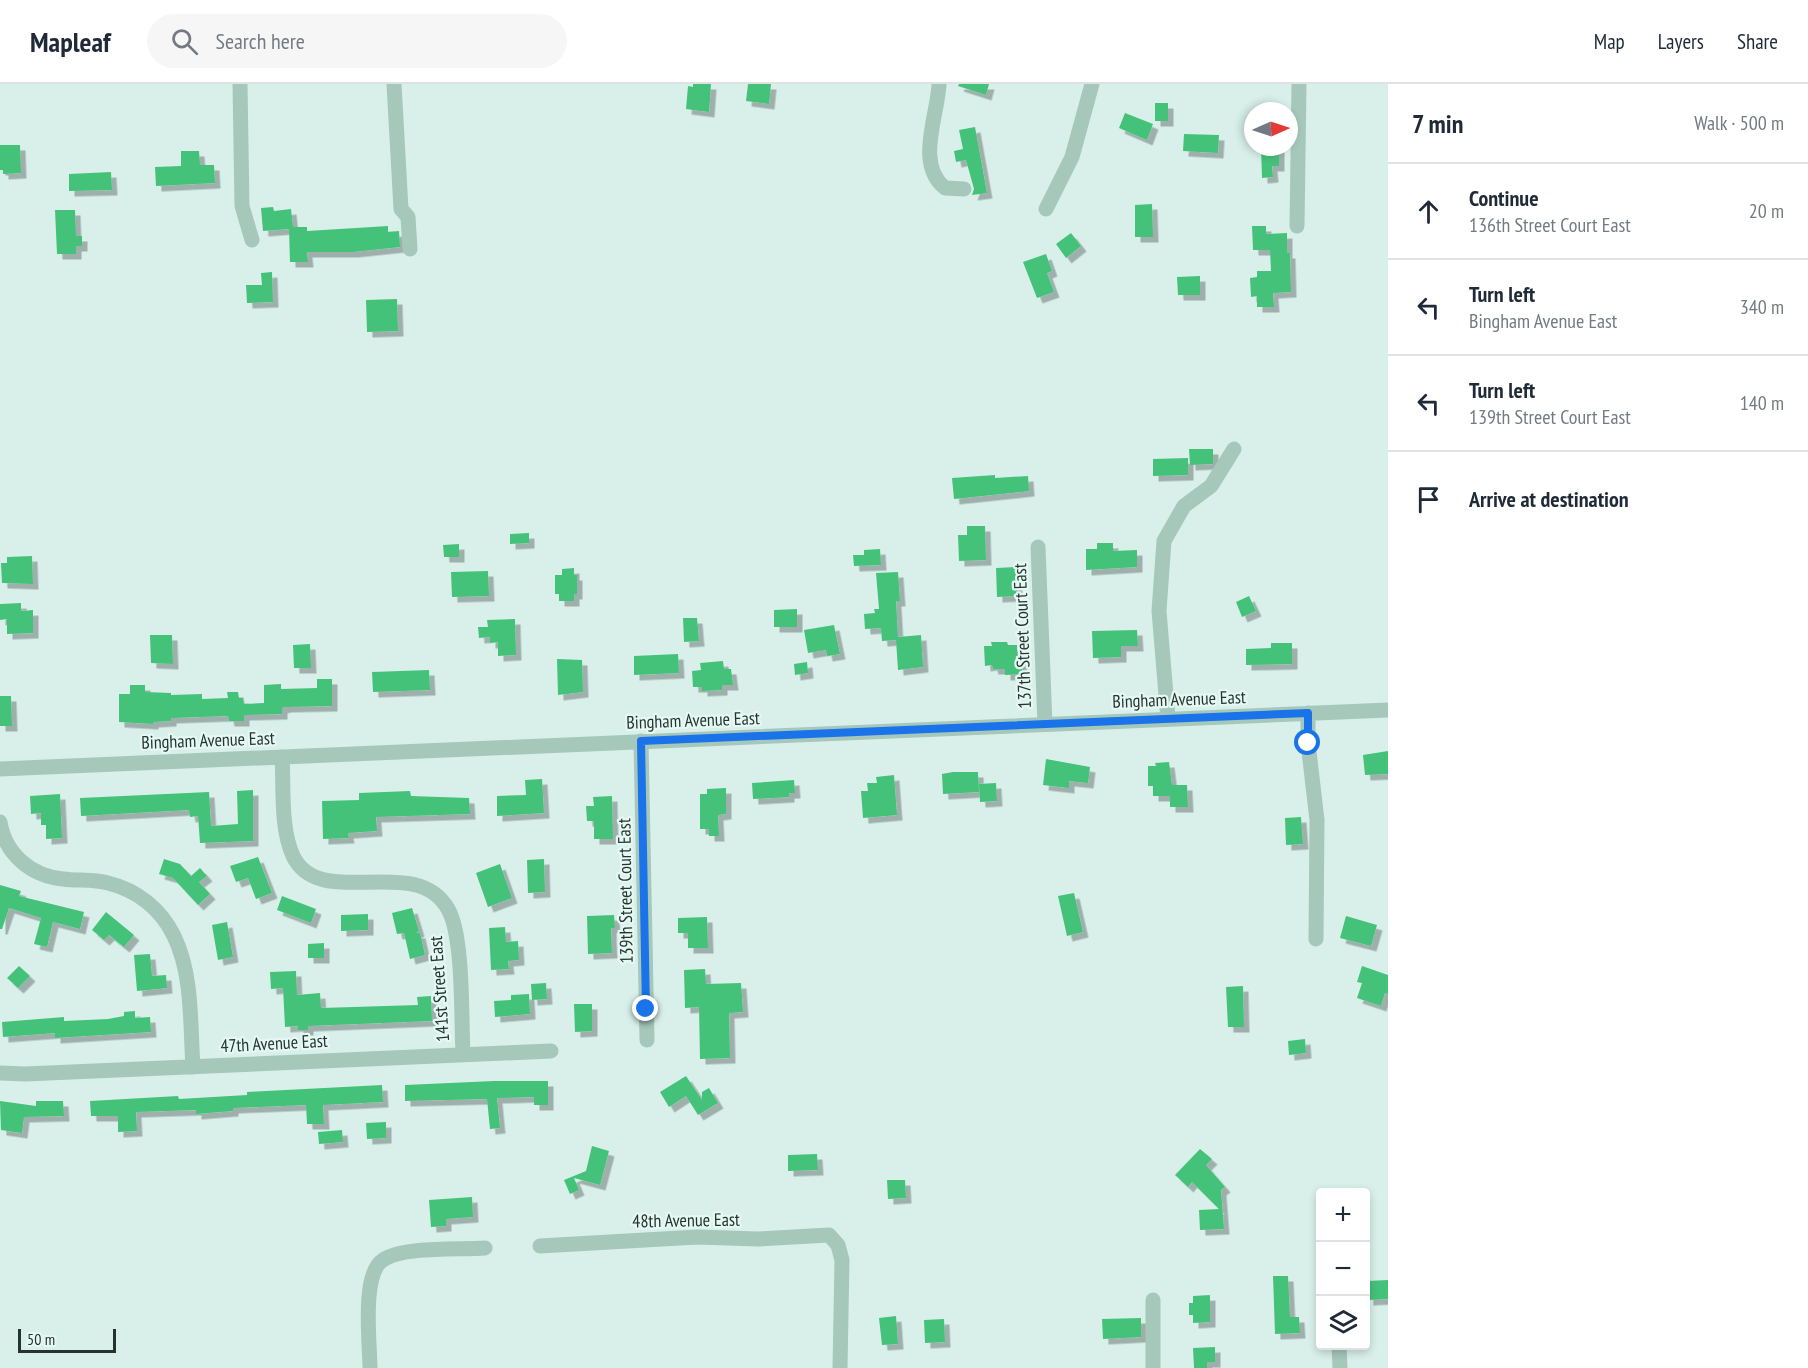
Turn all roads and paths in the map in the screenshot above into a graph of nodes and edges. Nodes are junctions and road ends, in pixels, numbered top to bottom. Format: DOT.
graph roads {
  1 [pos="240,84"];
  2 [pos="394,84"];
  3 [pos="939,84"];
  4 [pos="1092,84"];
  5 [pos="1299,84"];
  6 [pos="964,189"];
  7 [pos="1046,209"];
  8 [pos="1297,226"];
  9 [pos="252,240"];
  10 [pos="410,249"];
  11 [pos="1234,449"];
  12 [pos="1038,547"];
  13 [pos="1388,710"];
  14 [pos="1308,713"];
  15 [pos="1168,719"];
  16 [pos="1045,724"];
  17 [pos="641,741"];
  18 [pos="282,757"];
  19 [pos="0,769"];
  20 [pos="0,822"];
  21 [pos="1316,939"];
  22 [pos="647,1040"];
  23 [pos="551,1051"];
  24 [pos="463,1054"];
  25 [pos="193,1067"];
  26 [pos="0,1072"];
  27 [pos="540,1246"];
  28 [pos="485,1248"];
  29 [pos="1153,1300"];
  30 [pos="1339,1350"];
  31 [pos="370,1368"];
  32 [pos="840,1368"];
  33 [pos="1153,1368"];
  34 [pos="1340,1368"];
  1 -- 9 [label="street"];
  2 -- 10 [label="street"];
  3 -- 6 [label="street"];
  4 -- 7 [label="street"];
  5 -- 8 [label="street"];
  11 -- 15 [label="street"];
  12 -- 16 [label="street, 137th Street Court East"];
  13 -- 14 [label="street, Bingham Avenue East"];
  14 -- 15 [label="street, Bingham Avenue East"];
  14 -- 21 [label="street"];
  15 -- 16 [label="street, Bingham Avenue East"];
  16 -- 17 [label="street, Bingham Avenue East"];
  17 -- 18 [label="street, Bingham Avenue East"];
  17 -- 22 [label="street, 139th Street Court East"];
  18 -- 19 [label="street, Bingham Avenue East"];
  18 -- 24 [label="street, 141st Street East"];
  20 -- 25 [label="street"];
  23 -- 24 [label="street, 47th Avenue East"];
  24 -- 25 [label="street, 47th Avenue East"];
  25 -- 26 [label="street, 47th Avenue East"];
  27 -- 32 [label="street, 48th Avenue East"];
  28 -- 31 [label="street"];
  29 -- 33 [label="street"];
  30 -- 34 [label="street"];
}
